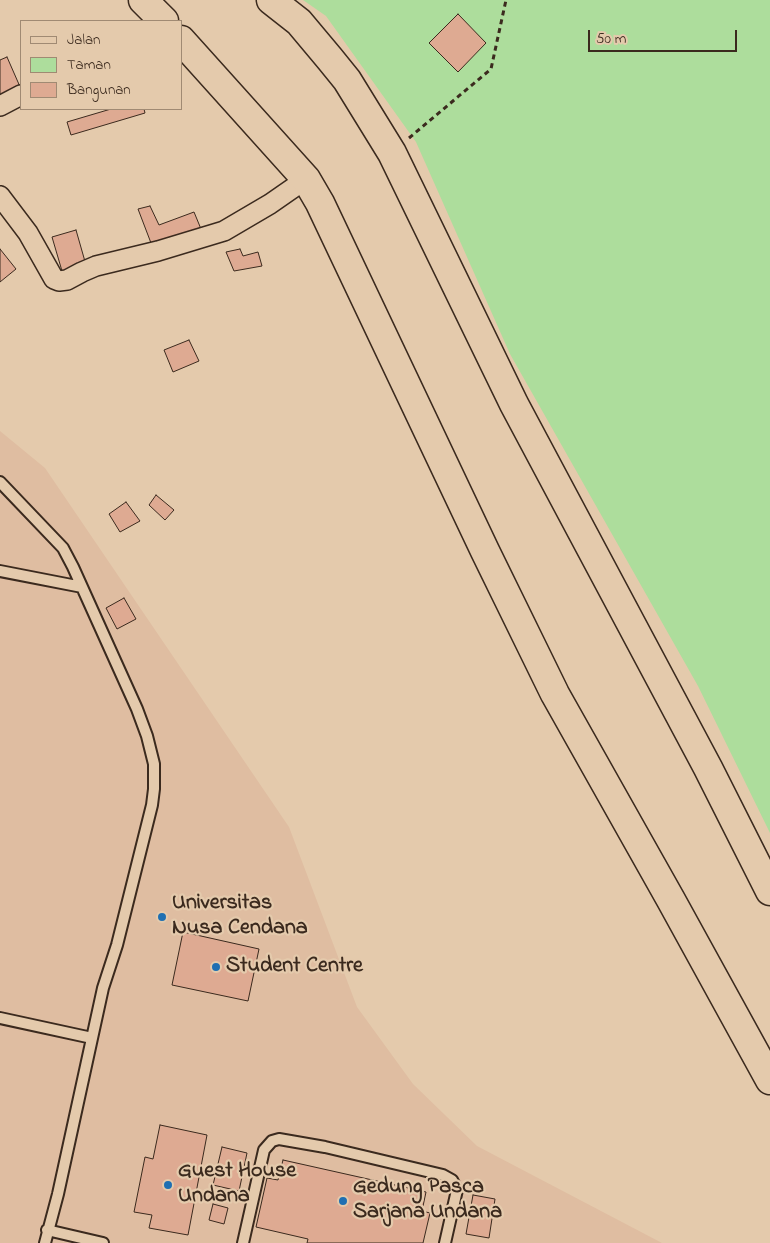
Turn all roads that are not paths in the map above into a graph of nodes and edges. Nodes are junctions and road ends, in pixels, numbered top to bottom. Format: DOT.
graph roads {
  1 [pos="143,0"];
  2 [pos="271,0"];
  3 [pos="163,20"];
  4 [pos="182,41"];
  5 [pos="20,96"];
  6 [pos="0,106"];
  7 [pos="306,179"];
  8 [pos="0,196"];
  9 [pos="0,482"];
  10 [pos="0,571"];
  11 [pos="82,587"];
  12 [pos="770,891"];
  13 [pos="0,1018"];
  14 [pos="92,1038"];
  15 [pos="770,1080"];
  16 [pos="47,1230"];
  17 [pos="44,1243"];
  18 [pos="103,1243"];
  19 [pos="243,1243"];
  20 [pos="445,1243"];
  1 -- 3 [label="highway"];
  2 -- 12 [label="highway"];
  4 -- 7 [label="highway"];
  5 -- 6 [label="street"];
  7 -- 8 [label="street"];
  7 -- 15 [label="highway"];
  9 -- 11 [label="lane"];
  10 -- 11 [label="lane"];
  11 -- 14 [label="lane"];
  13 -- 14 [label="lane"];
  14 -- 16 [label="lane"];
  16 -- 17 [label="lane"];
  16 -- 18 [label="lane"];
  19 -- 20 [label="lane"];
}
